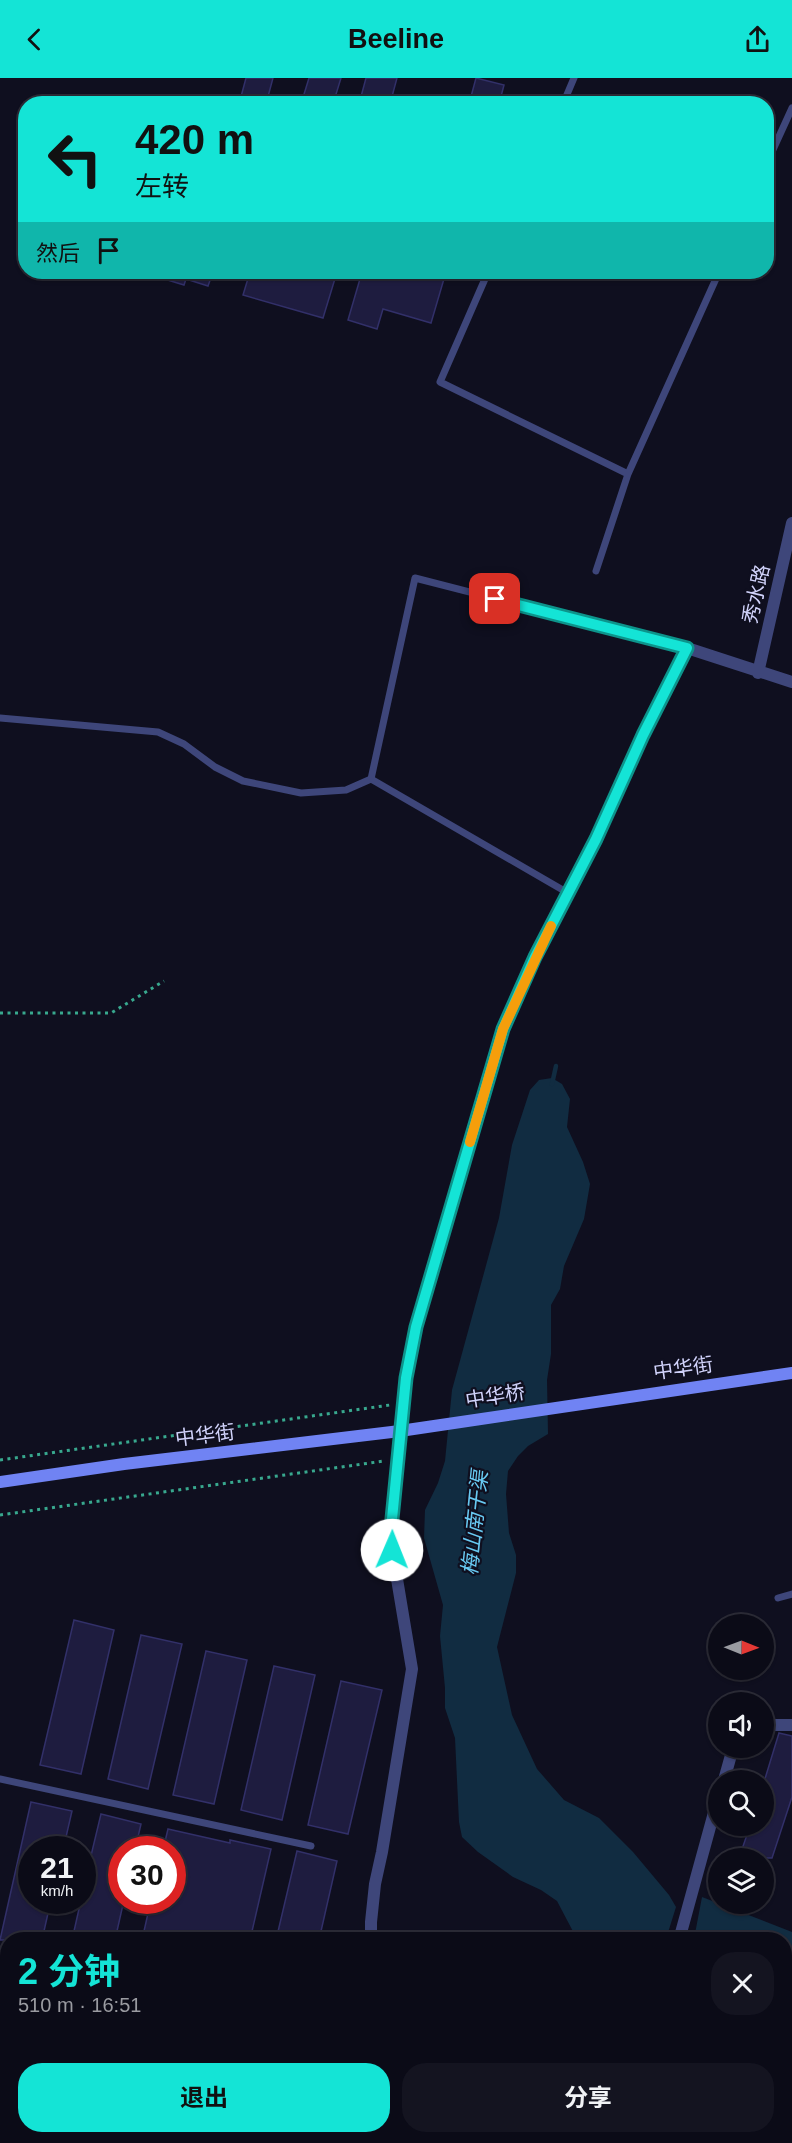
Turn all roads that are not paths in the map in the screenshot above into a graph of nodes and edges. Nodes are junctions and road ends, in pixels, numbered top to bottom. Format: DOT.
graph roads {
  1 [pos="574,78"];
  2 [pos="566,96"];
  3 [pos="792,108"];
  4 [pos="774,147"];
  5 [pos="485,279"];
  6 [pos="715,279"];
  7 [pos="628,474"];
  8 [pos="792,523"];
  9 [pos="596,571"];
  10 [pos="687,648"];
  11 [pos="758,673"];
  12 [pos="792,682"];
  13 [pos="0,718"];
  14 [pos="371,779"];
  15 [pos="568,893"];
  16 [pos="792,1373"];
  17 [pos="580,1403"];
  18 [pos="415,1429"];
  19 [pos="400,1431"];
  20 [pos="0,1482"];
  21 [pos="792,1594"];
  22 [pos="778,1598"];
  23 [pos="774,1725"];
  24 [pos="792,1725"];
  25 [pos="0,1779"];
  26 [pos="708,1834"];
  27 [pos="311,1846"];
  28 [pos="371,1932"];
  29 [pos="681,1932"];
  1 -- 2 [label="lane"];
  3 -- 4 [label="lane"];
  5 -- 7 [label="lane"];
  6 -- 7 [label="lane"];
  7 -- 9 [label="lane"];
  8 -- 11 [label="street, 秀水路"];
  10 -- 11 [label="street"];
  10 -- 14 [label="lane"];
  10 -- 15 [label="street"];
  11 -- 12 [label="street"];
  13 -- 14 [label="lane"];
  14 -- 15 [label="lane"];
  15 -- 19 [label="street"];
  16 -- 17 [label="main road, 中华街"];
  17 -- 18 [label="main road, 中华桥"];
  18 -- 19 [label="main road, 中华街"];
  19 -- 20 [label="main road, 中华街"];
  19 -- 28 [label="street"];
  21 -- 22 [label="lane"];
  23 -- 24 [label="street"];
  25 -- 27 [label="lane"];
  26 -- 29 [label="street"];
}
